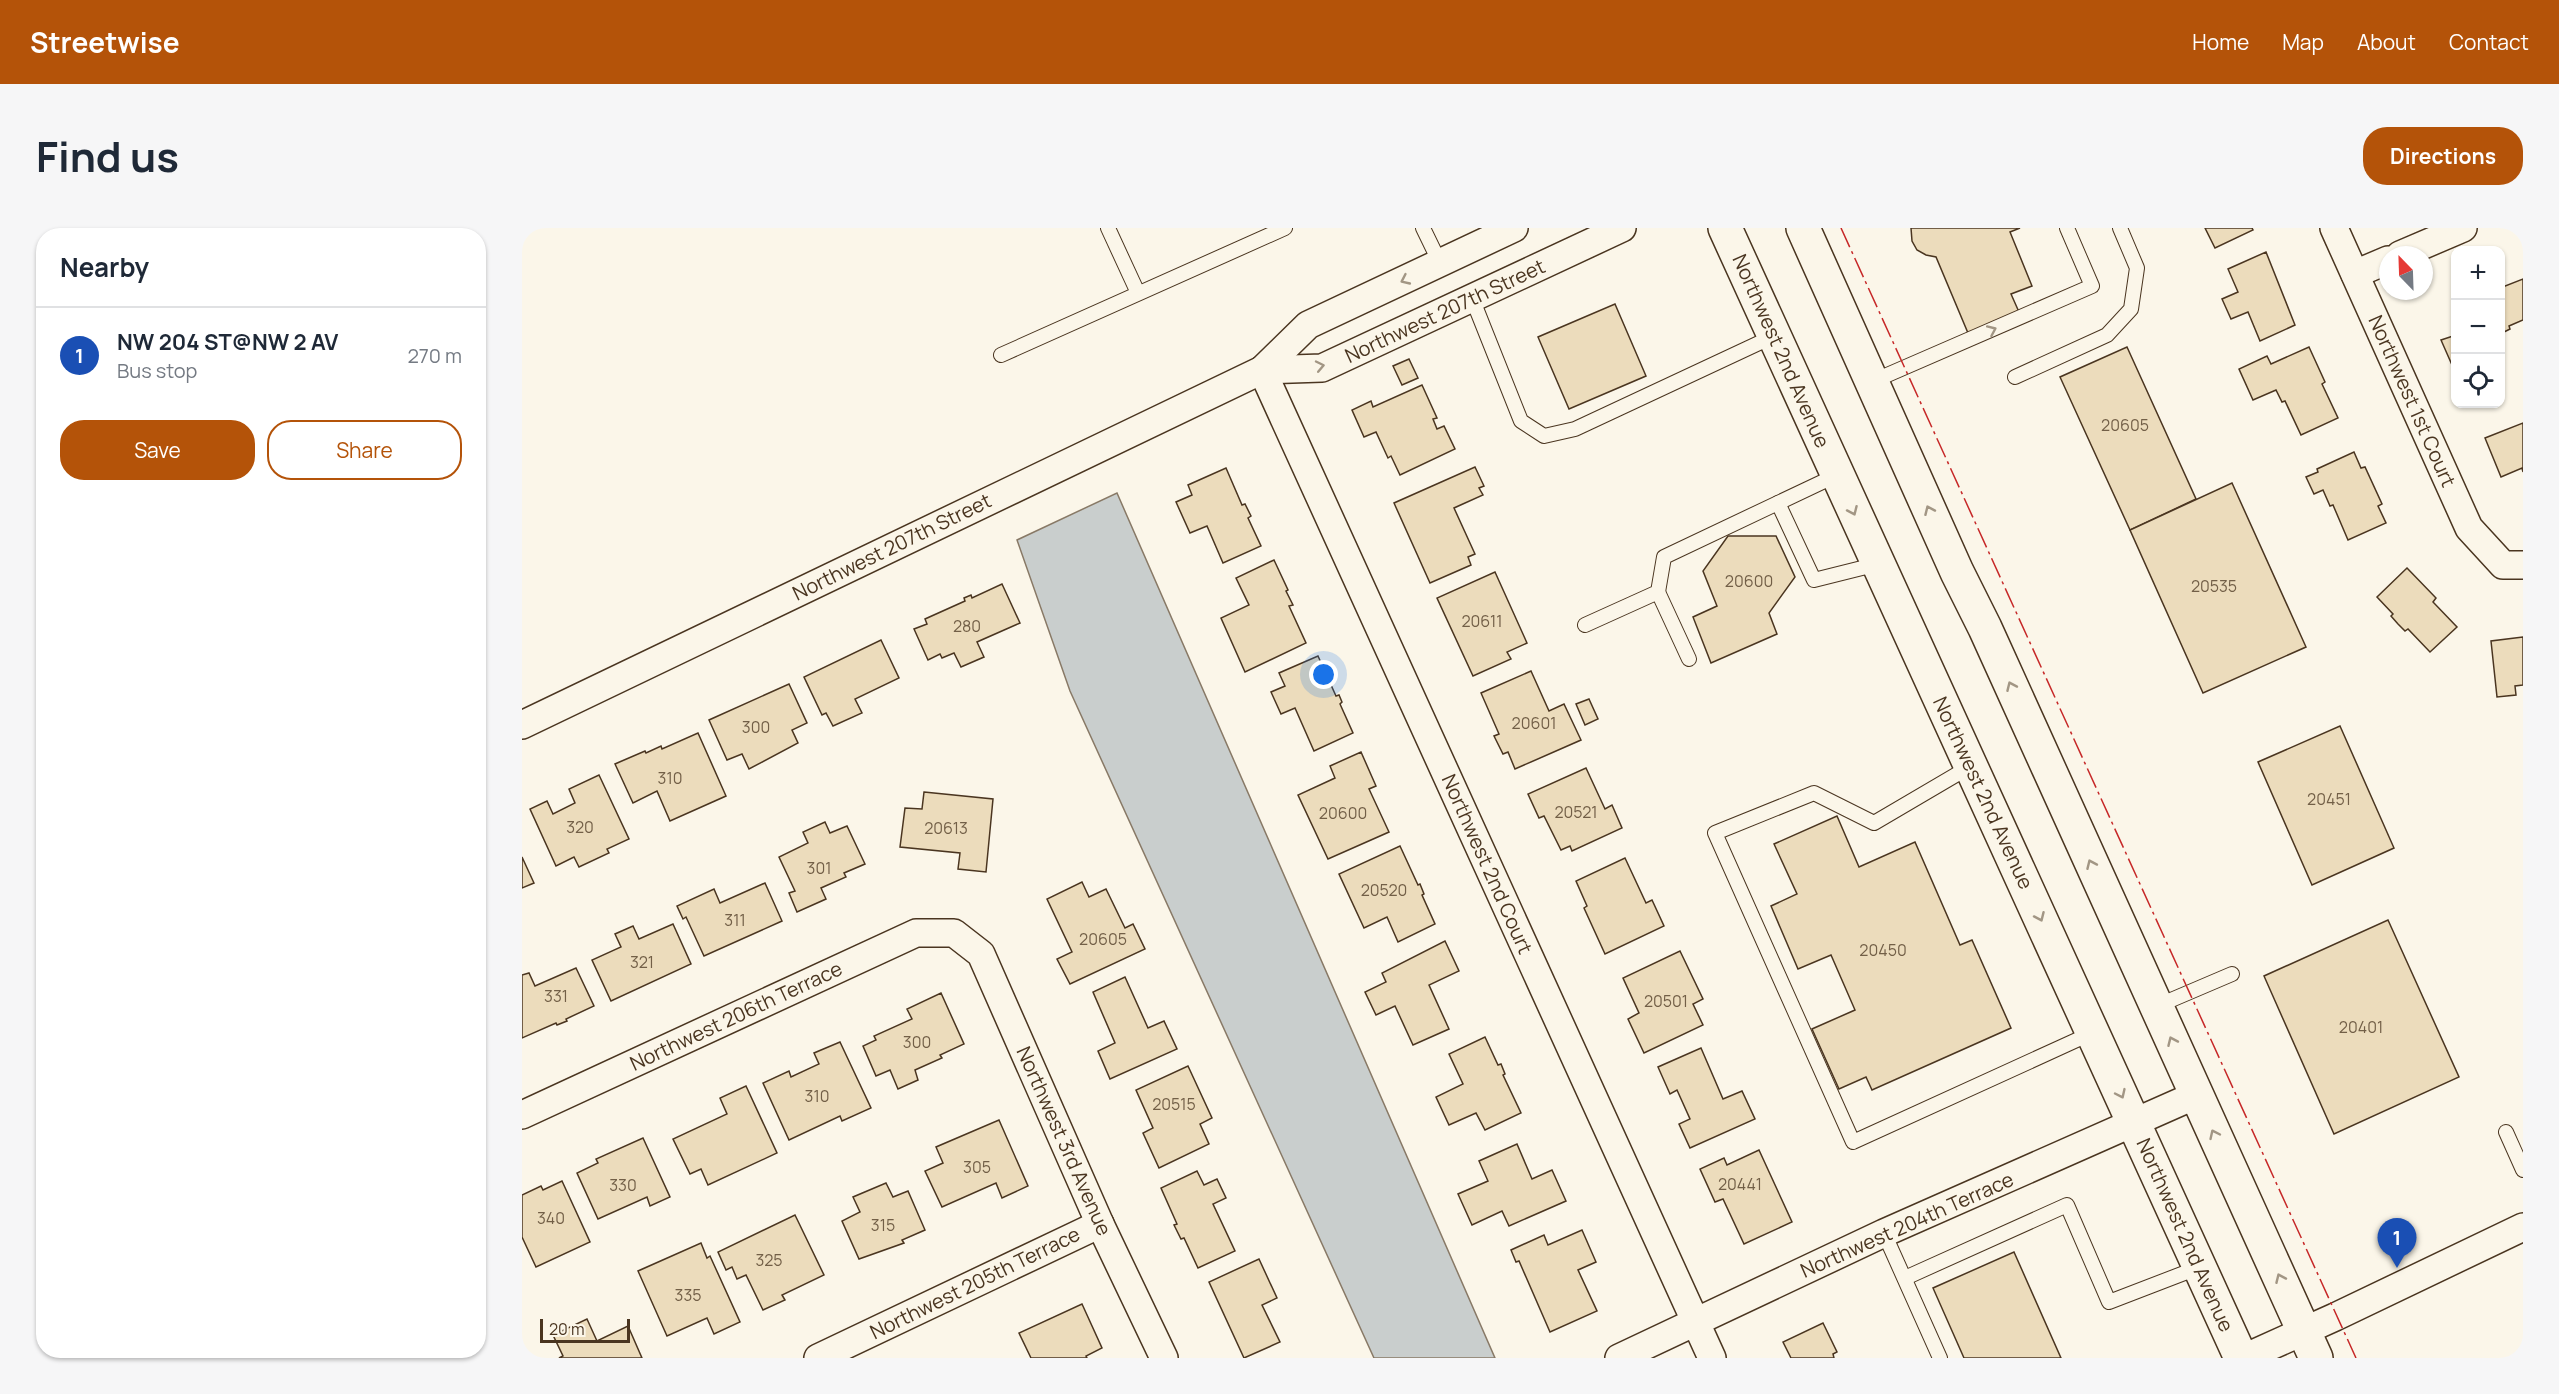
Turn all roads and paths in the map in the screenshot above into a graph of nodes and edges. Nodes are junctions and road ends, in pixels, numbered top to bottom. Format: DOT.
graph roads {
  1 [pos="1108,228"];
  2 [pos="1285,228"];
  3 [pos="1423,228"];
  4 [pos="1514,228"];
  5 [pos="1622,228"];
  6 [pos="1725,228"];
  7 [pos="1803,228"];
  8 [pos="2067,228"];
  9 [pos="2120,228"];
  10 [pos="2334,228"];
  11 [pos="2463,228"];
  12 [pos="2421,246"];
  13 [pos="1440,263"];
  14 [pos="2379,264"];
  15 [pos="2355,274"];
  16 [pos="1138,293"];
  17 [pos="1472,298"];
  18 [pos="1774,336"];
  19 [pos="1001,355"];
  20 [pos="1262,370"];
  21 [pos="2015,377"];
  22 [pos="1871,382"];
  23 [pos="1837,475"];
  24 [pos="1778,503"];
  25 [pos="1878,564"];
  26 [pos="2513,565"];
  27 [pos="1658,592"];
  28 [pos="1585,625"];
  29 [pos="1689,659"];
  30 [pos="522,725"];
  31 [pos="1971,766"];
  32 [pos="954,933"];
  33 [pos="2232,974"];
  34 [pos="2156,1006"];
  35 [pos="2092,1033"];
  36 [pos="2196,1095"];
  37 [pos="522,1115"];
  38 [pos="2134,1123"];
  39 [pos="2506,1132"];
  40 [pos="2523,1170"];
  41 [pos="1100,1224"];
  42 [pos="2523,1227"];
  43 [pos="1884,1233"];
  44 [pos="2200,1267"];
  45 [pos="1905,1278"];
  46 [pos="1695,1322"];
  47 [pos="2310,1345"];
  48 [pos="818,1358"];
  49 [pos="1164,1358"];
  50 [pos="1619,1358"];
  51 [pos="1712,1358"];
  52 [pos="1940,1358"];
  53 [pos="2243,1358"];
  1 -- 16 [label="lane"];
  2 -- 16 [label="lane"];
  3 -- 13 [label="lane"];
  4 -- 13 [label="street, Northwest 207th Street"];
  5 -- 17 [label="street, Northwest 207th Street"];
  6 -- 18 [label="main road, Northwest 2nd Avenue"];
  7 -- 22 [label="main road"];
  22 -- 8 [label="lane, one-way"];
  9 -- 21 [label="lane"];
  10 -- 15 [label="street, Northwest 1st Court"];
  11 -- 12 [label="street"];
  13 -- 20 [label="street, Northwest 207th Street, one-way"];
  14 -- 15 [label="street"];
  15 -- 26 [label="street, Northwest 1st Court"];
  16 -- 19 [label="lane"];
  17 -- 18 [label="lane"];
  20 -- 17 [label="street, Northwest 207th Street, one-way"];
  18 -- 23 [label="main road, Northwest 2nd Avenue"];
  20 -- 30 [label="street, Northwest 207th Street"];
  20 -- 46 [label="street, Northwest 2nd Court"];
  34 -- 22 [label="main road, one-way"];
  23 -- 24 [label="lane"];
  23 -- 25 [label="main road, Northwest 2nd Avenue, one-way"];
  24 -- 25 [label="lane"];
  24 -- 27 [label="lane"];
  25 -- 31 [label="main road, Northwest 2nd Avenue"];
  27 -- 28 [label="lane"];
  27 -- 29 [label="lane"];
  31 -- 35 [label="main road, Northwest 2nd Avenue, one-way"];
  31 -- 35 [label="lane"];
  32 -- 37 [label="street, Northwest 206th Terrace"];
  32 -- 41 [label="street, Northwest 3rd Avenue"];
  33 -- 34 [label="lane"];
  36 -- 34 [label="main road, one-way"];
  35 -- 38 [label="main road, Northwest 2nd Avenue, one-way"];
  36 -- 38 [label="street, Northwest 204th Terrace"];
  47 -- 36 [label="main road, one-way"];
  38 -- 43 [label="street, Northwest 204th Terrace"];
  38 -- 44 [label="main road, Northwest 2nd Avenue"];
  39 -- 40 [label="lane"];
  41 -- 48 [label="street, Northwest 205th Terrace"];
  41 -- 49 [label="street, Northwest 3rd Avenue"];
  42 -- 47 [label="street"];
  43 -- 45 [label="lane"];
  43 -- 46 [label="street, Northwest 204th Terrace"];
  44 -- 45 [label="lane"];
  44 -- 53 [label="main road, Northwest 2nd Avenue"];
  45 -- 52 [label="lane"];
  46 -- 50 [label="street, Northwest 204th Terrace"];
  46 -- 51 [label="street, Northwest 2nd Court"];
  47 -- 53 [label="street"];
}
